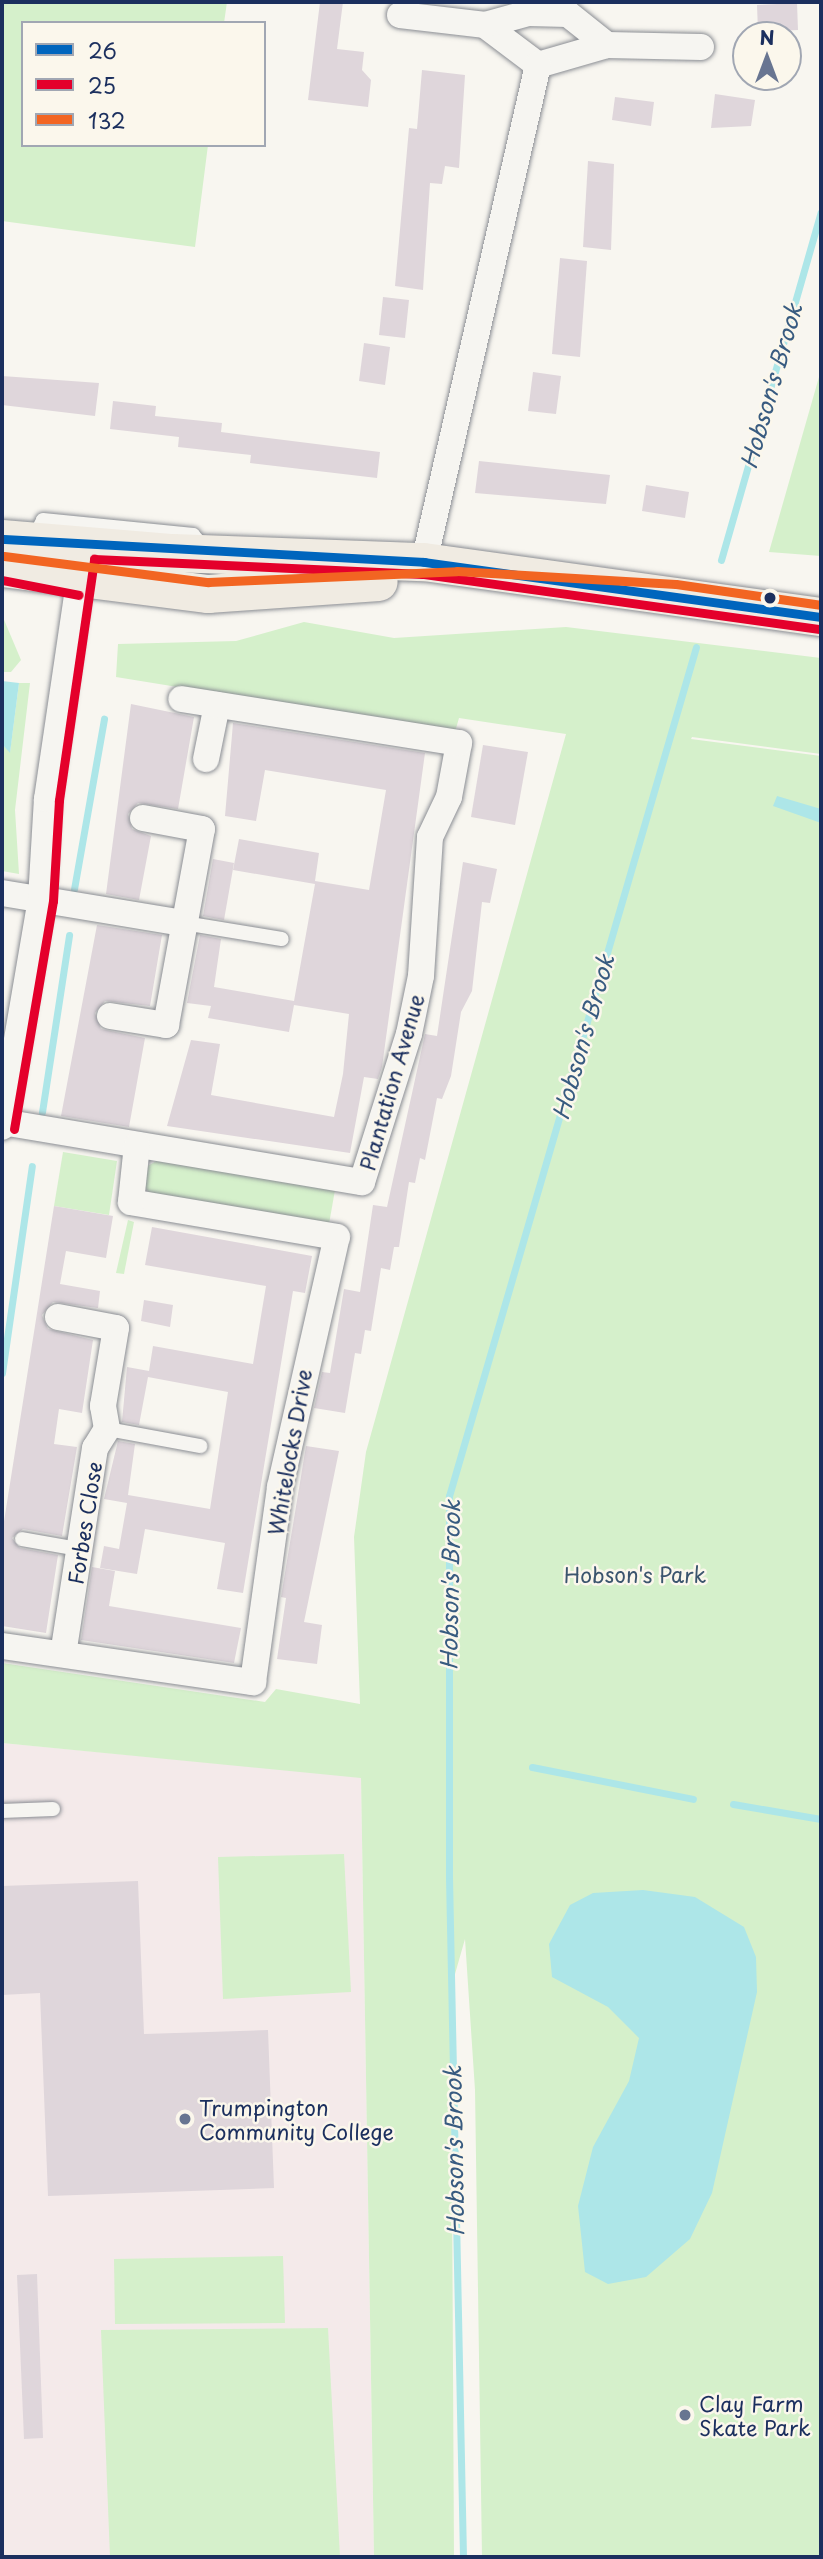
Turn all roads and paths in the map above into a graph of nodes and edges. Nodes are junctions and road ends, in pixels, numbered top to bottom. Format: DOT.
graph roads {
  1 [pos="400,15"];
  2 [pos="485,25"];
  3 [pos="607,45"];
  4 [pos="701,47"];
  5 [pos="538,65"];
  6 [pos="17,540"];
  7 [pos="210,555"];
  8 [pos="424,562"];
  9 [pos="82,565"];
  10 [pos="2,568"];
  11 [pos="239,592"];
  12 [pos="675,596"];
  13 [pos="821,617"];
  14 [pos="181,699"];
  15 [pos="216,705"];
  16 [pos="206,758"];
  17 [pos="143,818"];
  18 [pos="2,893"];
  19 [pos="41,899"];
  20 [pos="184,923"];
  21 [pos="282,939"];
  22 [pos="110,1016"];
  23 [pos="2,1124"];
  24 [pos="137,1145"];
  25 [pos="58,1318"];
  26 [pos="107,1429"];
  27 [pos="200,1446"];
  28 [pos="22,1539"];
  29 [pos="79,1549"];
  30 [pos="2,1646"];
  31 [pos="63,1654"];
  32 [pos="53,1809"];
  33 [pos="2,1811"];
  1 -- 2 [label="street"];
  2 -- 3 [label="street"];
  2 -- 5 [label="street"];
  3 -- 4 [label="street"];
  3 -- 5 [label="street"];
  5 -- 8 [label="street"];
  6 -- 7 [label="lane"];
  6 -- 9 [label="main road"];
  7 -- 8 [label="main road"];
  7 -- 9 [label="main road"];
  7 -- 11 [label="lane"];
  8 -- 12 [label="main road"];
  9 -- 10 [label="main road"];
  9 -- 11 [label="main road"];
  9 -- 19 [label="street"];
  11 -- 12 [label="main road"];
  12 -- 13 [label="main road"];
  14 -- 15 [label="street, Plantation Avenue"];
  15 -- 16 [label="street"];
  15 -- 24 [label="street, Plantation Avenue"];
  17 -- 20 [label="street"];
  18 -- 19 [label="street"];
  19 -- 20 [label="street"];
  19 -- 23 [label="street"];
  20 -- 21 [label="lane"];
  20 -- 22 [label="street"];
  23 -- 24 [label="street, Plantation Avenue"];
  24 -- 31 [label="street, Whitelocks Drive"];
  25 -- 26 [label="street, Forbes Close"];
  26 -- 27 [label="lane"];
  26 -- 29 [label="street, Forbes Close"];
  28 -- 29 [label="lane"];
  29 -- 31 [label="street, Forbes Close"];
  30 -- 31 [label="street, Whitelocks Drive"];
  32 -- 33 [label="lane"];
}
